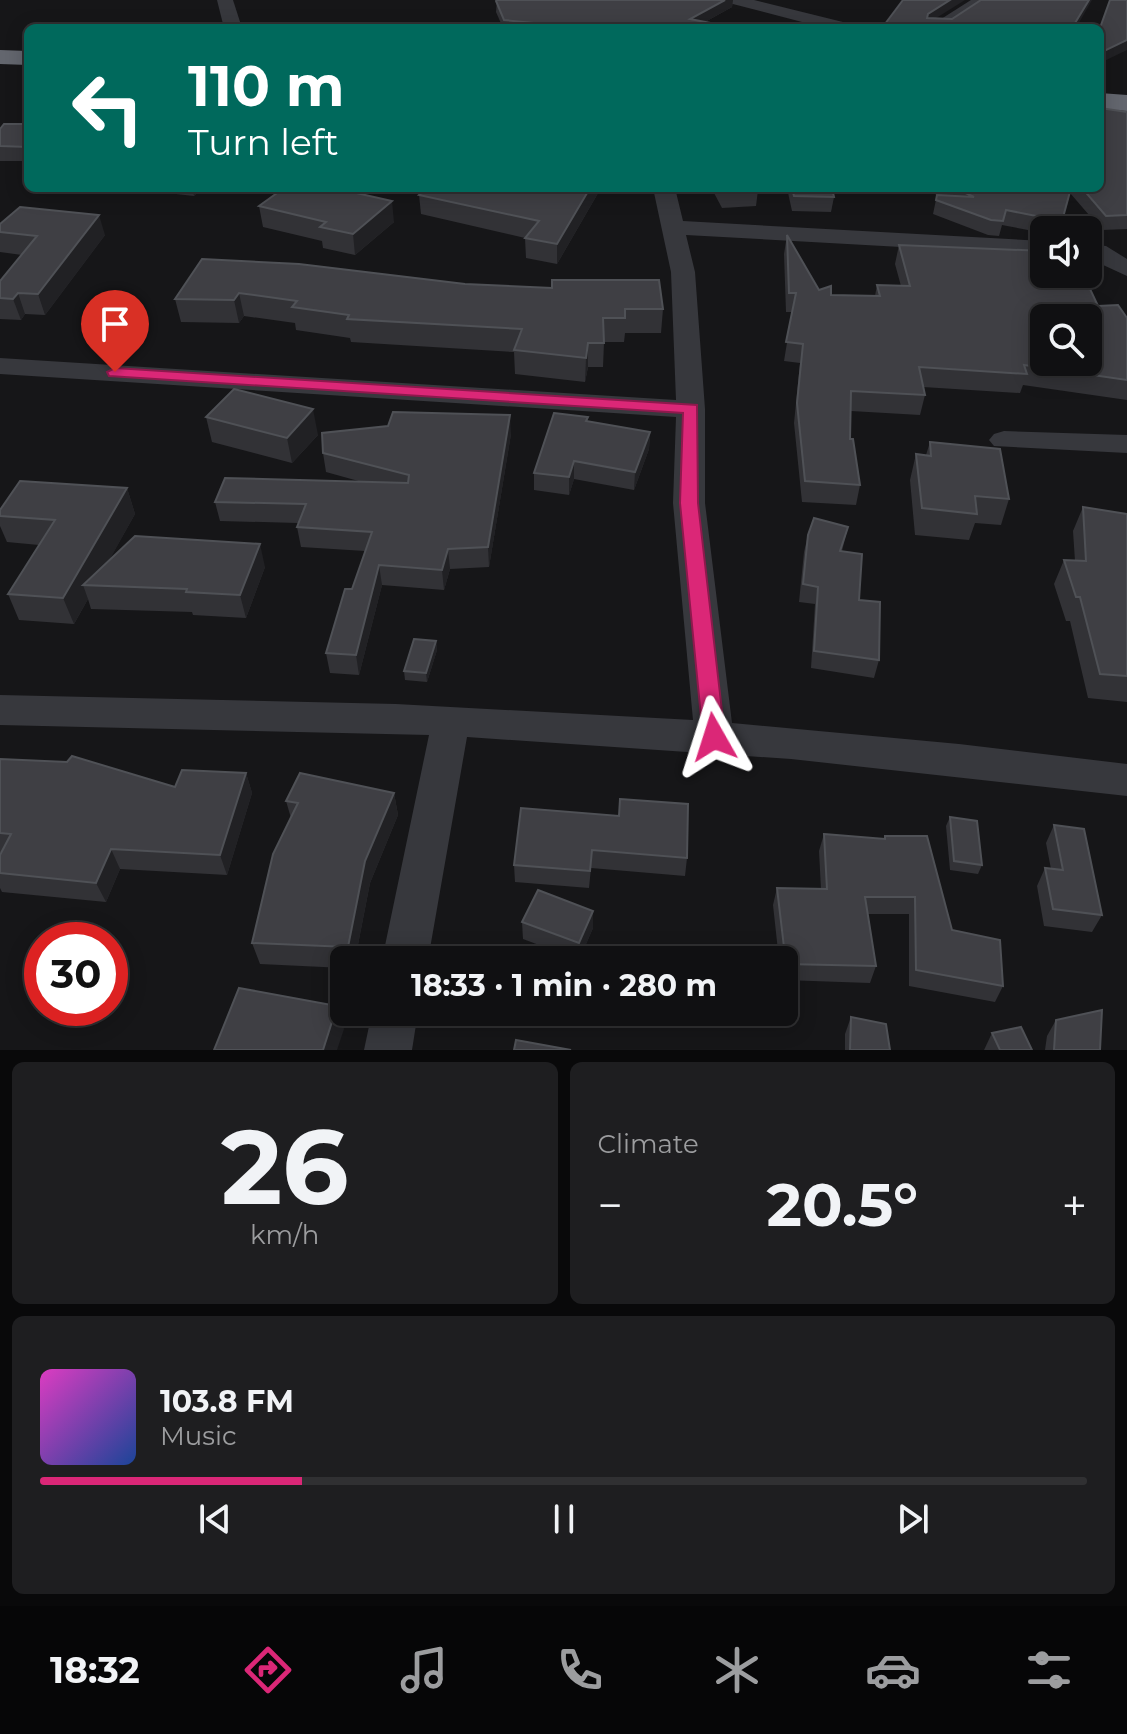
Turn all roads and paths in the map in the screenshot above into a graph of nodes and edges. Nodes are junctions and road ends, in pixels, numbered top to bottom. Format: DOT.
graph roads {
  1 [pos="225,0"];
  2 [pos="735,0"];
  3 [pos="982,0"];
  4 [pos="232,24"];
  5 [pos="829,24"];
  6 [pos="943,24"];
  7 [pos="0,50"];
  8 [pos="24,51"];
  9 [pos="0,57"];
  10 [pos="24,58"];
  11 [pos="1104,93"];
  12 [pos="1127,96"];
  13 [pos="1104,101"];
  14 [pos="1104,102"];
  15 [pos="1127,103"];
  16 [pos="1127,110"];
  17 [pos="665,192"];
  18 [pos="671,227"];
  19 [pos="1030,247"];
  20 [pos="1102,251"];
  21 [pos="1127,252"];
  22 [pos="1102,256"];
  23 [pos="1127,269"];
  24 [pos="0,366"];
  25 [pos="691,409"];
  26 [pos="1004,440"];
  27 [pos="1127,444"];
  28 [pos="0,710"];
  29 [pos="451,721"];
  30 [pos="714,737"];
  31 [pos="1127,780"];
  32 [pos="408,946"];
  33 [pos="392,1026"];
  34 [pos="388,1050"];
  1 -- 4 [label="street"];
  2 -- 5 [label="street"];
  3 -- 6 [label="street"];
  7 -- 8 [label="highway"];
  9 -- 10 [label="highway"];
  11 -- 12 [label="highway"];
  13 -- 15 [label="highway"];
  14 -- 16 [label="street"];
  17 -- 18 [label="street"];
  18 -- 19 [label="street"];
  18 -- 25 [label="street"];
  20 -- 21 [label="street"];
  22 -- 23 [label="street"];
  24 -- 25 [label="street"];
  25 -- 30 [label="street"];
  26 -- 27 [label="street"];
  28 -- 29 [label="street"];
  29 -- 30 [label="street"];
  29 -- 32 [label="street"];
  30 -- 31 [label="street"];
  33 -- 34 [label="street"];
}
